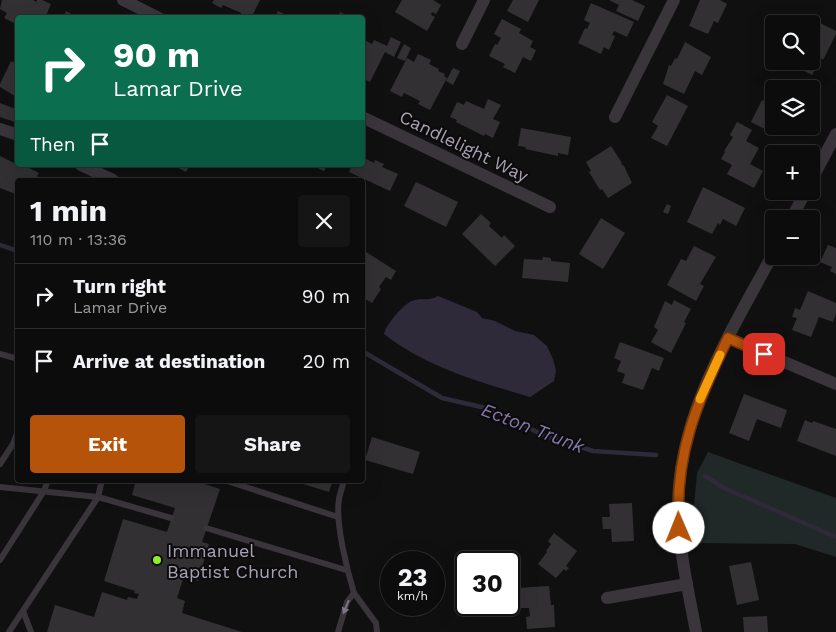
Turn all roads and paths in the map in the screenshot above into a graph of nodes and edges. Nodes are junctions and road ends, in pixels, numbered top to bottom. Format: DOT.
graph roads {
  1 [pos="123,0"];
  2 [pos="484,0"];
  3 [pos="674,0"];
  4 [pos="153,15"];
  5 [pos="462,44"];
  6 [pos="615,117"];
  7 [pos="365,118"];
  8 [pos="0,128"];
  9 [pos="15,134"];
  10 [pos="835,137"];
  11 [pos="820,164"];
  12 [pos="85,167"];
  13 [pos="109,178"];
  14 [pos="550,207"];
  15 [pos="767,265"];
  16 [pos="728,338"];
  17 [pos="0,354"];
  18 [pos="15,358"];
  19 [pos="836,384"];
  20 [pos="15,439"];
  21 [pos="0,464"];
  22 [pos="47,483"];
  23 [pos="101,483"];
  24 [pos="233,483"];
  25 [pos="343,483"];
  26 [pos="0,487"];
  27 [pos="44,491"];
  28 [pos="98,497"];
  29 [pos="338,517"];
  30 [pos="171,518"];
  31 [pos="206,528"];
  32 [pos="0,560"];
  33 [pos="346,570"];
  34 [pos="687,584"];
  35 [pos="354,593"];
  36 [pos="607,598"];
  37 [pos="23,611"];
  38 [pos="9,632"];
  39 [pos="31,632"];
  40 [pos="338,632"];
  41 [pos="378,632"];
  42 [pos="696,632"];
  1 -- 4 [label="street"];
  2 -- 5 [label="street"];
  3 -- 6 [label="street"];
  7 -- 14 [label="street, Candlelight Way"];
  8 -- 9 [label="street"];
  10 -- 11 [label="street"];
  12 -- 13 [label="street"];
  15 -- 16 [label="street"];
  16 -- 19 [label="street"];
  16 -- 34 [label="street"];
  17 -- 18 [label="lane"];
  20 -- 21 [label="lane"];
  22 -- 27 [label="lane"];
  23 -- 28 [label="lane"];
  24 -- 29 [label="lane"];
  25 -- 29 [label="lane"];
  26 -- 27 [label="lane"];
  27 -- 28 [label="lane"];
  27 -- 32 [label="lane"];
  28 -- 30 [label="lane"];
  28 -- 37 [label="lane"];
  29 -- 33 [label="lane"];
  31 -- 33 [label="lane"];
  33 -- 35 [label="lane"];
  34 -- 36 [label="street"];
  34 -- 42 [label="street"];
  35 -- 40 [label="lane, one-way"];
  35 -- 41 [label="lane"];
  37 -- 38 [label="lane"];
  37 -- 39 [label="lane"];
}
